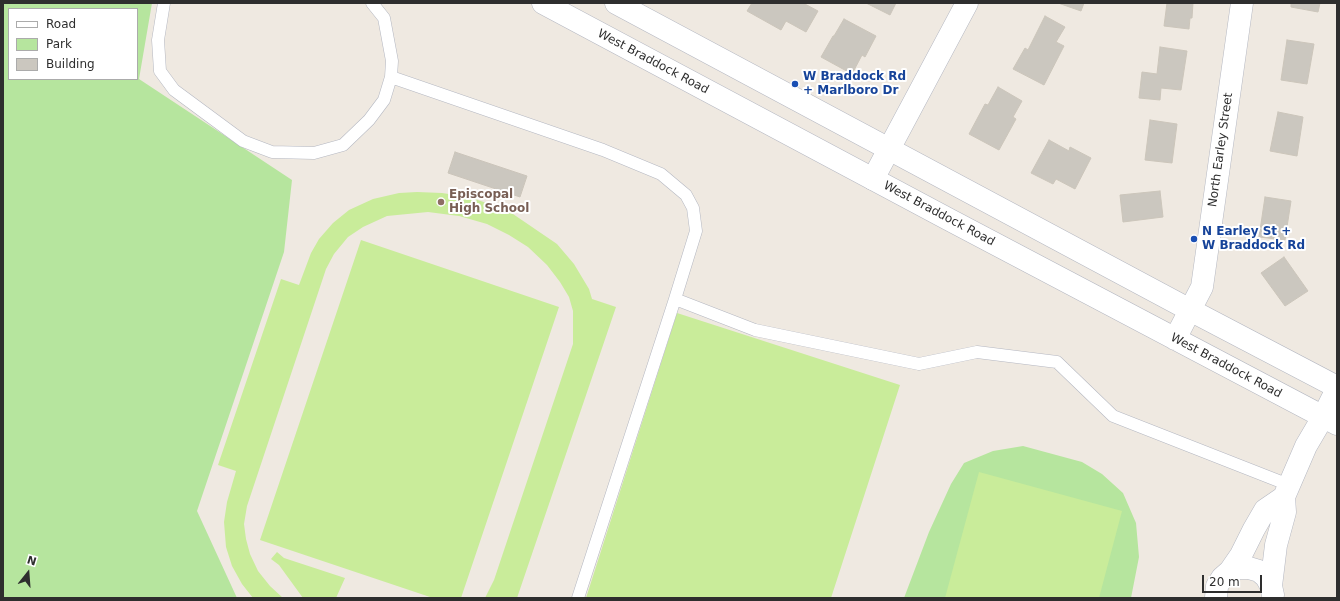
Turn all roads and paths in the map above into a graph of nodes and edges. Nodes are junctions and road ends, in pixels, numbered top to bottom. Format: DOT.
graph roads {
  1 [pos="164,3"];
  2 [pos="372,3"];
  3 [pos="543,3"];
  4 [pos="616,3"];
  5 [pos="967,3"];
  6 [pos="1242,3"];
  7 [pos="391,77"];
  8 [pos="890,149"];
  9 [pos="873,179"];
  10 [pos="675,299"];
  11 [pos="1190,310"];
  12 [pos="1175,339"];
  13 [pos="1337,388"];
  14 [pos="1330,420"];
  15 [pos="1286,491"];
  16 [pos="1230,571"];
  17 [pos="1272,592"];
  18 [pos="578,598"];
  19 [pos="1216,598"];
  1 -- 7 [label="lane"];
  2 -- 7 [label="lane"];
  3 -- 9 [label="main road, West Braddock Road"];
  4 -- 8 [label="main road"];
  5 -- 8 [label="main road"];
  6 -- 11 [label="main road, North Earley Street"];
  7 -- 10 [label="lane"];
  8 -- 9 [label="main road"];
  8 -- 11 [label="main road"];
  9 -- 12 [label="main road, West Braddock Road"];
  10 -- 15 [label="lane"];
  10 -- 18 [label="lane"];
  11 -- 12 [label="main road, North Earley Street"];
  11 -- 13 [label="main road"];
  12 -- 14 [label="main road, West Braddock Road"];
  13 -- 14 [label="main road"];
  14 -- 15 [label="main road"];
  15 -- 16 [label="main road"];
  15 -- 17 [label="main road"];
  16 -- 17 [label="main road"];
  16 -- 19 [label="main road"];
}
